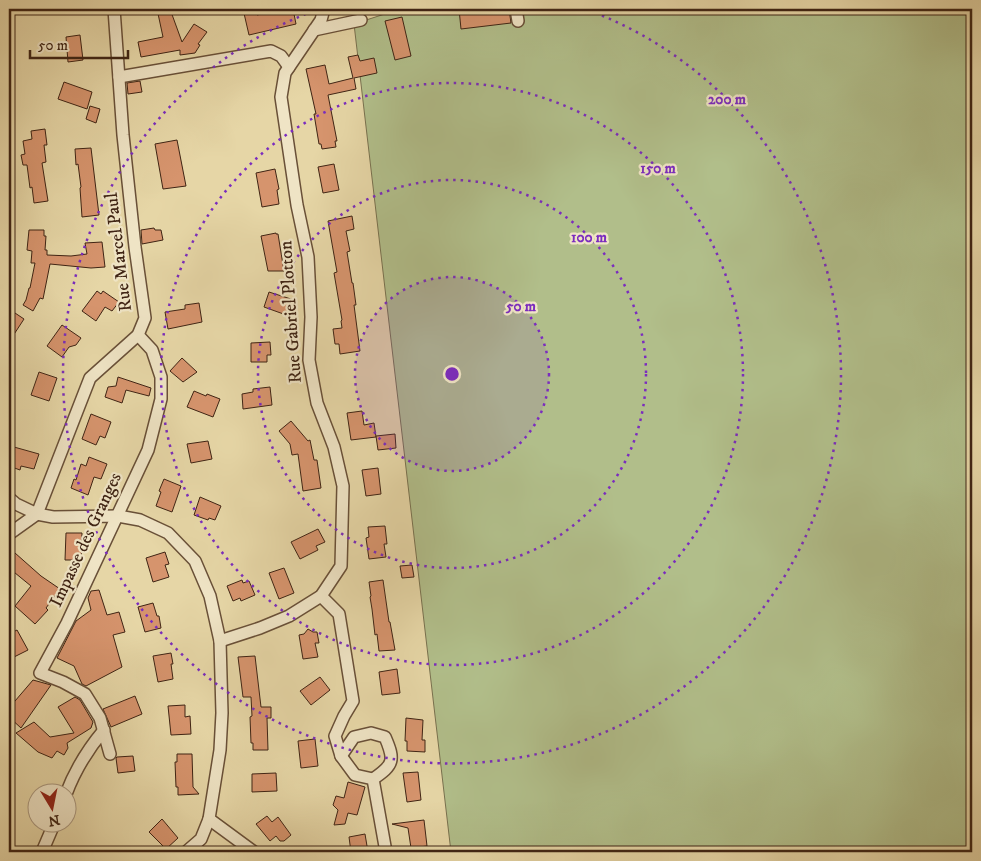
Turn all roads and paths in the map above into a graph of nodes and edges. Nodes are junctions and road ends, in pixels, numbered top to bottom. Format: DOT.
graph roads {
  1 [pos="114,9"];
  2 [pos="324,9"];
  3 [pos="516,9"];
  4 [pos="361,20"];
  5 [pos="518,21"];
  6 [pos="314,30"];
  7 [pos="289,67"];
  8 [pos="118,77"];
  9 [pos="138,335"];
  10 [pos="9,498"];
  11 [pos="37,514"];
  12 [pos="116,516"];
  13 [pos="9,534"];
  14 [pos="321,596"];
  15 [pos="220,641"];
  16 [pos="104,730"];
  17 [pos="110,754"];
  18 [pos="341,756"];
  19 [pos="373,779"];
  20 [pos="70,784"];
  21 [pos="208,820"];
  22 [pos="50,834"];
  23 [pos="42,852"];
  24 [pos="186,852"];
  25 [pos="254,852"];
  26 [pos="386,852"];
  1 -- 8 [label="street, Rue Marcel Paul"];
  2 -- 6 [label="street, Rue Gabriel Plotton"];
  3 -- 5 [label="street"];
  4 -- 6 [label="street"];
  6 -- 7 [label="street, Rue Gabriel Plotton"];
  7 -- 8 [label="street"];
  7 -- 14 [label="street, Rue Gabriel Plotton"];
  8 -- 9 [label="street, Rue Marcel Paul"];
  9 -- 11 [label="street, Rue Marcel Paul"];
  9 -- 12 [label="street, Impasse des Granges"];
  10 -- 11 [label="street"];
  11 -- 12 [label="street"];
  11 -- 13 [label="street"];
  12 -- 15 [label="street"];
  12 -- 16 [label="street, Impasse des Granges"];
  14 -- 15 [label="street, Rue Gabriel Plotton"];
  14 -- 18 [label="street"];
  15 -- 21 [label="street"];
  16 -- 17 [label="street, Impasse des Granges"];
  16 -- 20 [label="street"];
  18 -- 19 [label="street"];
  18 -- 19 [label="street"];
  19 -- 26 [label="street"];
  21 -- 24 [label="street"];
  21 -- 25 [label="street"];
  22 -- 23 [label="street"];
}
